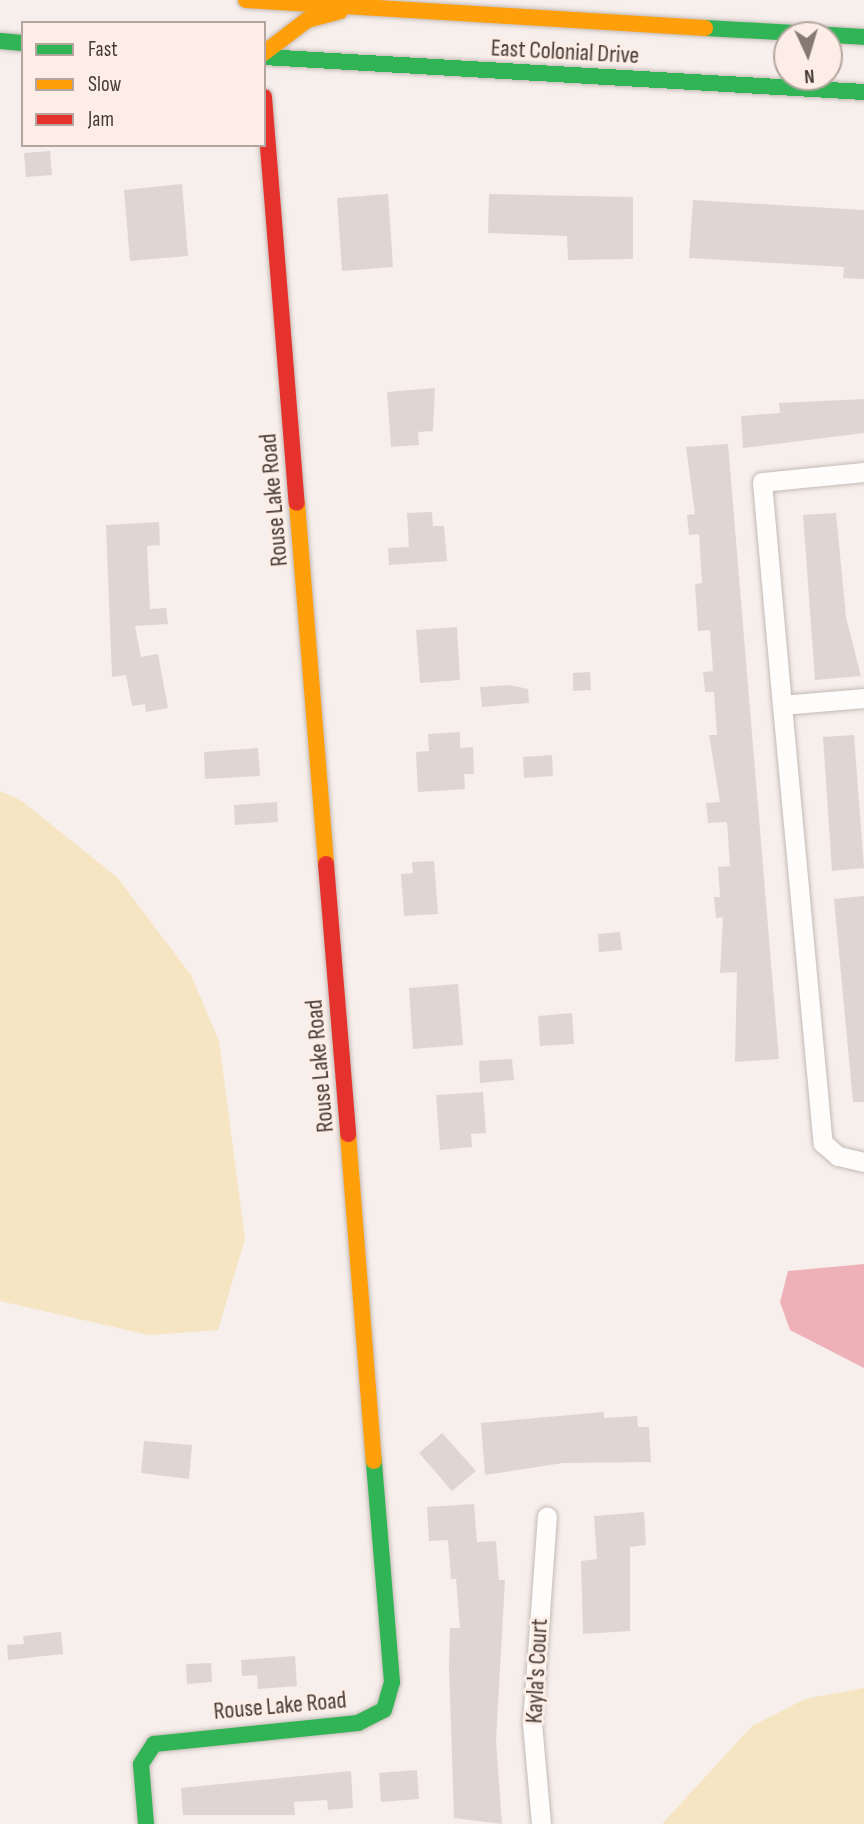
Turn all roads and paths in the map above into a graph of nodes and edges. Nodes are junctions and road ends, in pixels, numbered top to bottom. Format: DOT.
graph roads {
  1 [pos="246,0"];
  2 [pos="356,7"];
  3 [pos="864,37"];
  4 [pos="0,41"];
  5 [pos="21,43"];
  6 [pos="266,53"];
  7 [pos="266,55"];
  8 [pos="864,92"];
  9 [pos="266,122"];
  10 [pos="864,472"];
  11 [pos="864,698"];
  12 [pos="782,705"];
  13 [pos="864,1161"];
  14 [pos="547,1517"];
  15 [pos="146,1824"];
  16 [pos="541,1824"];
  1 -- 2 [label="main road, East Colonial Drive"];
  2 -- 3 [label="main road, East Colonial Drive"];
  2 -- 6 [label="main road"];
  4 -- 5 [label="main road"];
  7 -- 8 [label="main road, East Colonial Drive"];
  9 -- 15 [label="main road, Rouse Lake Road"];
  10 -- 12 [label="street"];
  11 -- 12 [label="street"];
  12 -- 13 [label="street"];
  14 -- 16 [label="street, Kayla's Court"];
}
